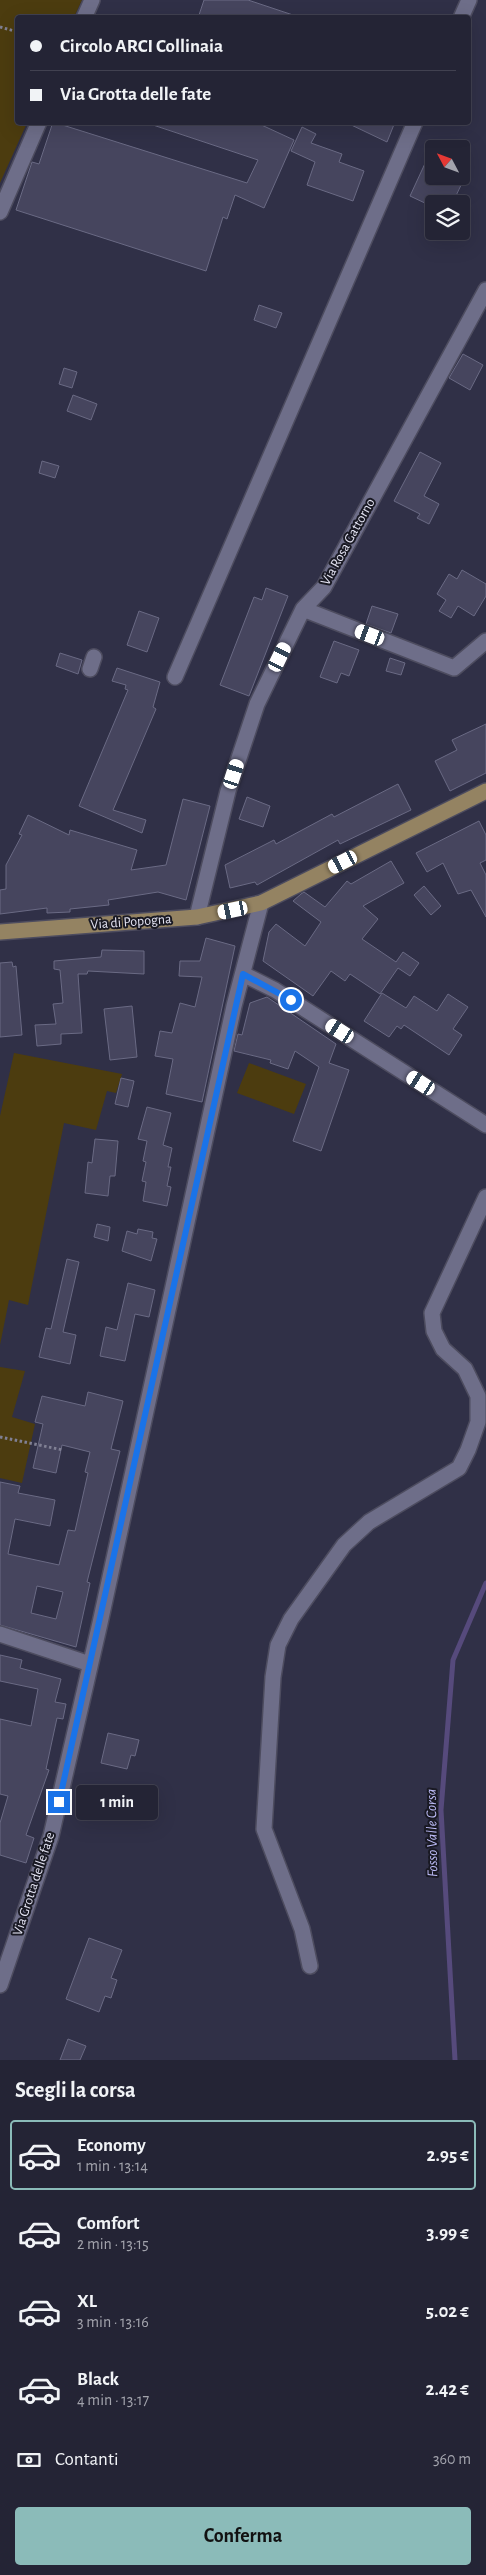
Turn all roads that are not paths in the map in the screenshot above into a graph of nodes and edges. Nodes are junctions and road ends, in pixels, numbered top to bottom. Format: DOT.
graph roads {
  1 [pos="92,0"];
  2 [pos="469,0"];
  3 [pos="85,15"];
  4 [pos="462,15"];
  5 [pos="38,125"];
  6 [pos="414,125"];
  7 [pos="0,212"];
  8 [pos="486,290"];
  9 [pos="303,609"];
  10 [pos="486,641"];
  11 [pos="169,678"];
  12 [pos="486,791"];
  13 [pos="261,904"];
  14 [pos="197,917"];
  15 [pos="0,932"];
  16 [pos="243,974"];
  17 [pos="486,1125"];
  18 [pos="486,1197"];
  19 [pos="0,1634"];
  20 [pos="90,1664"];
  21 [pos="310,1966"];
  22 [pos="0,1985"];
  1 -- 3 [label="street"];
  2 -- 4 [label="street"];
  5 -- 7 [label="street"];
  6 -- 11 [label="street"];
  8 -- 9 [label="street, Via Rosa Gattorno"];
  9 -- 10 [label="street"];
  9 -- 14 [label="street, Via Rosa Gattorno"];
  12 -- 13 [label="main road, Via di Popogna"];
  13 -- 14 [label="main road, Via di Popogna"];
  13 -- 16 [label="street, Via Grotta delle fate"];
  14 -- 15 [label="main road, Via di Popogna"];
  16 -- 17 [label="street"];
  16 -- 20 [label="street, Via Grotta delle fate"];
  18 -- 21 [label="street"];
  19 -- 20 [label="street"];
  20 -- 22 [label="street, Via Grotta delle fate"];
}
